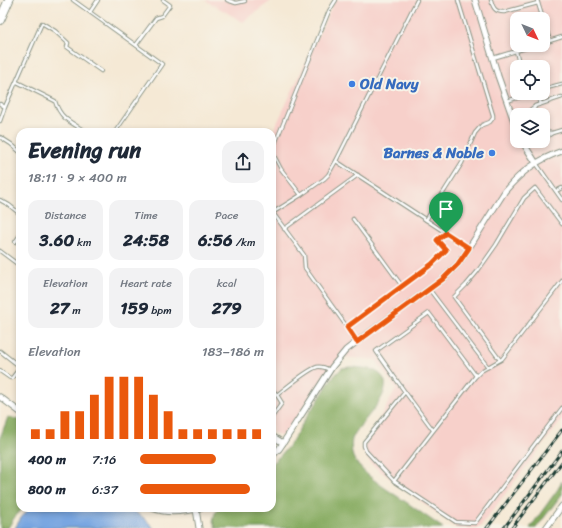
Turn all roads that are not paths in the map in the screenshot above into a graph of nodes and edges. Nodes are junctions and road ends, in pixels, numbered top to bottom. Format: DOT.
graph roads {
  1 [pos="8,0"];
  2 [pos="72,0"];
  3 [pos="98,0"];
  4 [pos="163,0"];
  5 [pos="227,0"];
  6 [pos="336,0"];
  7 [pos="417,0"];
  8 [pos="458,0"];
  9 [pos="475,0"];
  10 [pos="492,0"];
  11 [pos="245,1"];
  12 [pos="538,2"];
  13 [pos="90,12"];
  14 [pos="541,12"];
  15 [pos="0,20"];
  16 [pos="562,37"];
  17 [pos="550,41"];
  18 [pos="136,45"];
  19 [pos="513,52"];
  20 [pos="493,58"];
  21 [pos="101,71"];
  22 [pos="17,82"];
  23 [pos="562,84"];
  24 [pos="550,88"];
  25 [pos="562,97"];
  26 [pos="510,100"];
  27 [pos="540,100"];
  28 [pos="507,101"];
  29 [pos="0,104"];
  30 [pos="541,104"];
  31 [pos="535,106"];
  32 [pos="6,107"];
  33 [pos="532,108"];
  34 [pos="510,110"];
  35 [pos="0,121"];
  36 [pos="80,128"];
  37 [pos="118,128"];
  38 [pos="562,130"];
  39 [pos="552,132"];
  40 [pos="0,137"];
  41 [pos="276,141"];
  42 [pos="16,148"];
  43 [pos="526,148"];
  44 [pos="562,151"];
  45 [pos="276,159"];
  46 [pos="336,161"];
  47 [pos="536,163"];
  48 [pos="358,175"];
  49 [pos="562,188"];
  50 [pos="556,191"];
  51 [pos="301,195"];
  52 [pos="0,200"];
  53 [pos="562,200"];
  54 [pos="16,211"];
  55 [pos="276,211"];
  56 [pos="276,218"];
  57 [pos="353,220"];
  58 [pos="426,220"];
  59 [pos="562,224"];
  60 [pos="284,229"];
  61 [pos="446,233"];
  62 [pos="469,248"];
  63 [pos="0,251"];
  64 [pos="16,263"];
  65 [pos="562,281"];
  66 [pos="402,286"];
  67 [pos="429,289"];
  68 [pos="347,327"];
  69 [pos="357,342"];
  70 [pos="0,351"];
  71 [pos="500,360"];
  72 [pos="16,363"];
  73 [pos="488,367"];
  74 [pos="330,370"];
  75 [pos="0,371"];
  76 [pos="16,373"];
  77 [pos="476,376"];
  78 [pos="405,392"];
  79 [pos="277,395"];
  80 [pos="0,397"];
  81 [pos="562,408"];
  82 [pos="16,409"];
  83 [pos="276,411"];
  84 [pos="433,430"];
  85 [pos="276,439"];
  86 [pos="282,443"];
  87 [pos="276,451"];
  88 [pos="394,481"];
  89 [pos="562,506"];
  90 [pos="198,512"];
  91 [pos="199,528"];
  92 [pos="546,528"];
  1 -- 15 [label="main road"];
  2 -- 13 [label="lane"];
  3 -- 13 [label="lane"];
  4 -- 18 [label="lane"];
  5 -- 11 [label="lane"];
  6 -- 41 [label="lane"];
  7 -- 46 [label="lane"];
  8 -- 58 [label="lane"];
  9 -- 20 [label="street"];
  10 -- 12 [label="lane"];
  12 -- 14 [label="lane"];
  13 -- 18 [label="lane"];
  16 -- 17 [label="lane"];
  18 -- 37 [label="lane"];
  19 -- 20 [label="lane"];
  20 -- 28 [label="street"];
  21 -- 22 [label="lane"];
  22 -- 32 [label="lane"];
  22 -- 36 [label="lane"];
  23 -- 24 [label="lane"];
  25 -- 30 [label="lane"];
  26 -- 28 [label="lane"];
  27 -- 30 [label="lane"];
  28 -- 34 [label="street"];
  29 -- 32 [label="lane"];
  30 -- 31 [label="lane"];
  31 -- 33 [label="lane"];
  32 -- 35 [label="lane"];
  38 -- 39 [label="lane"];
  40 -- 42 [label="lane"];
  43 -- 47 [label="street"];
  44 -- 47 [label="street"];
  45 -- 51 [label="lane"];
  46 -- 48 [label="lane"];
  46 -- 51 [label="lane"];
  47 -- 50 [label="lane"];
  47 -- 62 [label="street"];
  48 -- 58 [label="lane"];
  48 -- 60 [label="lane"];
  49 -- 50 [label="lane"];
  50 -- 53 [label="lane"];
  51 -- 55 [label="lane"];
  52 -- 54 [label="lane"];
  56 -- 60 [label="lane"];
  57 -- 66 [label="lane"];
  58 -- 61 [label="lane"];
  59 -- 71 [label="lane"];
  60 -- 68 [label="lane"];
  61 -- 62 [label="lane"];
  61 -- 66 [label="lane"];
  62 -- 67 [label="street"];
  63 -- 64 [label="lane"];
  65 -- 71 [label="lane"];
  66 -- 68 [label="lane"];
  67 -- 69 [label="street"];
  67 -- 73 [label="lane"];
  68 -- 69 [label="lane"];
  69 -- 74 [label="street"];
  70 -- 72 [label="lane"];
  71 -- 73 [label="lane"];
  73 -- 77 [label="lane"];
  74 -- 79 [label="lane"];
  74 -- 86 [label="street"];
  75 -- 76 [label="lane"];
  77 -- 78 [label="lane"];
  77 -- 84 [label="lane"];
  78 -- 84 [label="lane"];
  78 -- 88 [label="lane"];
  79 -- 83 [label="lane"];
  80 -- 82 [label="street"];
  81 -- 88 [label="lane"];
  84 -- 88 [label="lane"];
  85 -- 86 [label="street"];
  86 -- 87 [label="street"];
  89 -- 92 [label="street"];
  90 -- 91 [label="street"];
}
